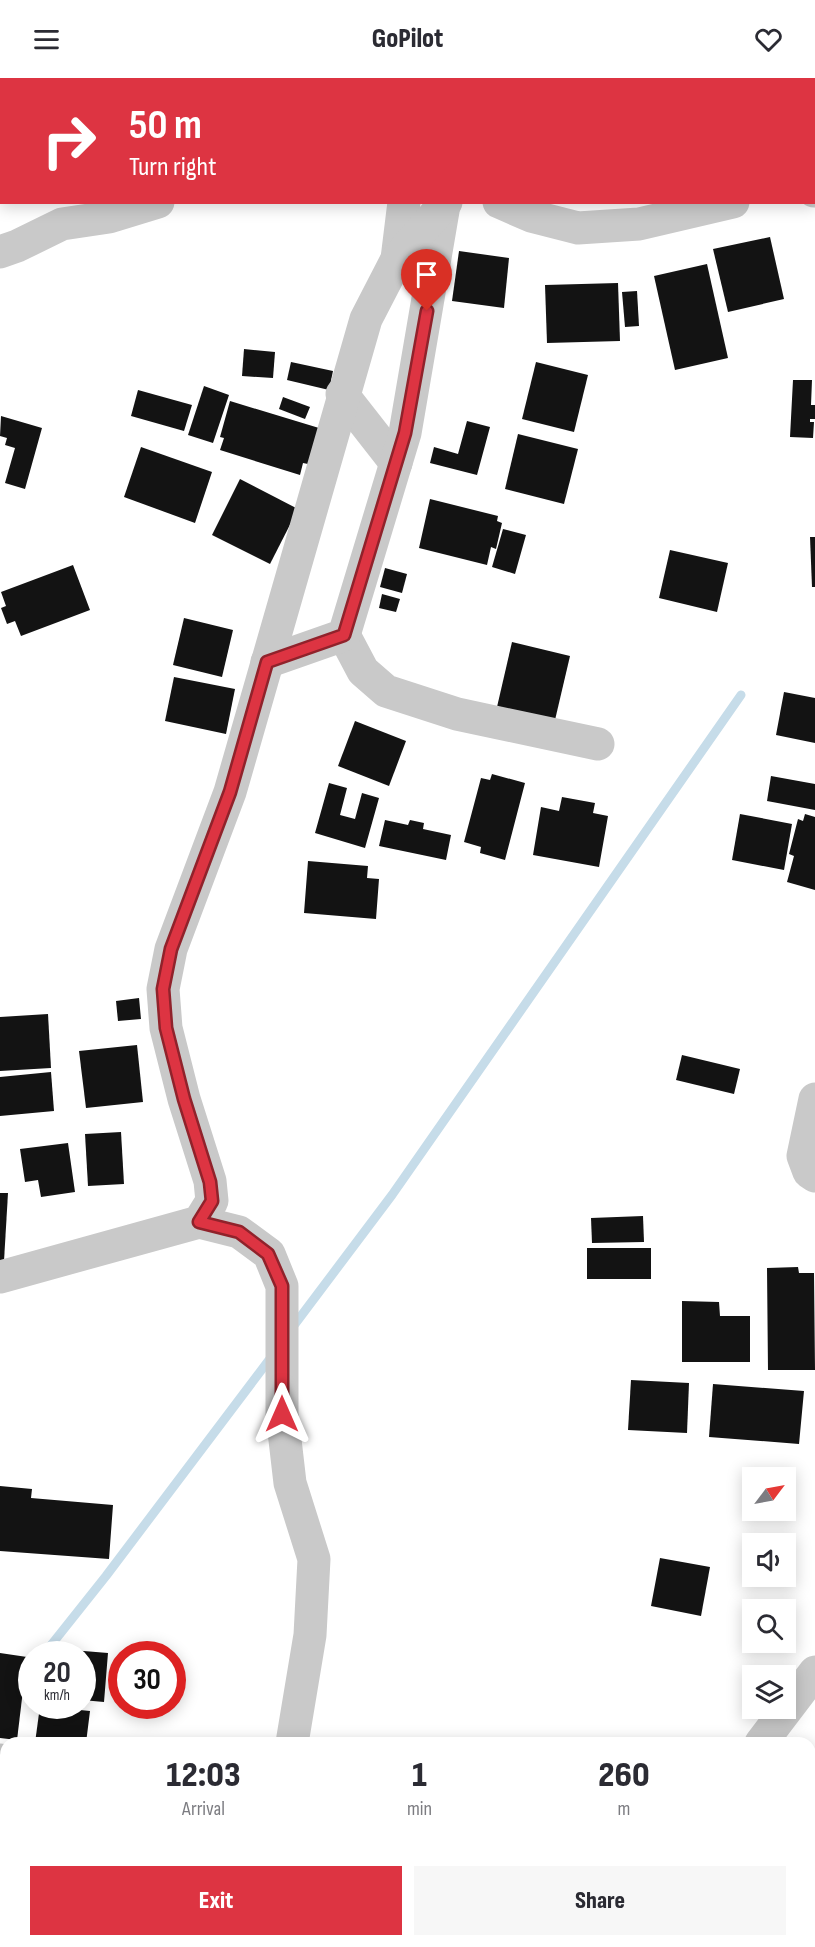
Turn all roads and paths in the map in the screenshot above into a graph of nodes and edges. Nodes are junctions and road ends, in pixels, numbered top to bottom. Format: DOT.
graph roads {
  1 [pos="151,204"];
  2 [pos="404,204"];
  3 [pos="445,204"];
  4 [pos="504,204"];
  5 [pos="717,204"];
  6 [pos="56,213"];
  7 [pos="643,213"];
  8 [pos="0,252"];
  9 [pos="397,259"];
  10 [pos="342,394"];
  11 [pos="396,464"];
  12 [pos="344,635"];
  13 [pos="267,662"];
  14 [pos="598,744"];
  15 [pos="815,1099"];
  16 [pos="815,1176"];
  17 [pos="199,1222"];
  18 [pos="0,1277"];
  19 [pos="815,1672"];
  20 [pos="293,1737"];
  21 [pos="766,1737"];
  1 -- 6 [label="street"];
  2 -- 9 [label="street"];
  3 -- 9 [label="street"];
  3 -- 11 [label="street"];
  4 -- 7 [label="street"];
  5 -- 7 [label="street"];
  6 -- 8 [label="street"];
  9 -- 10 [label="street"];
  10 -- 11 [label="street"];
  10 -- 13 [label="street"];
  11 -- 12 [label="street"];
  12 -- 13 [label="street"];
  12 -- 14 [label="street"];
  13 -- 17 [label="street"];
  15 -- 16 [label="street"];
  17 -- 18 [label="street"];
  17 -- 20 [label="street"];
  19 -- 21 [label="street"];
}
